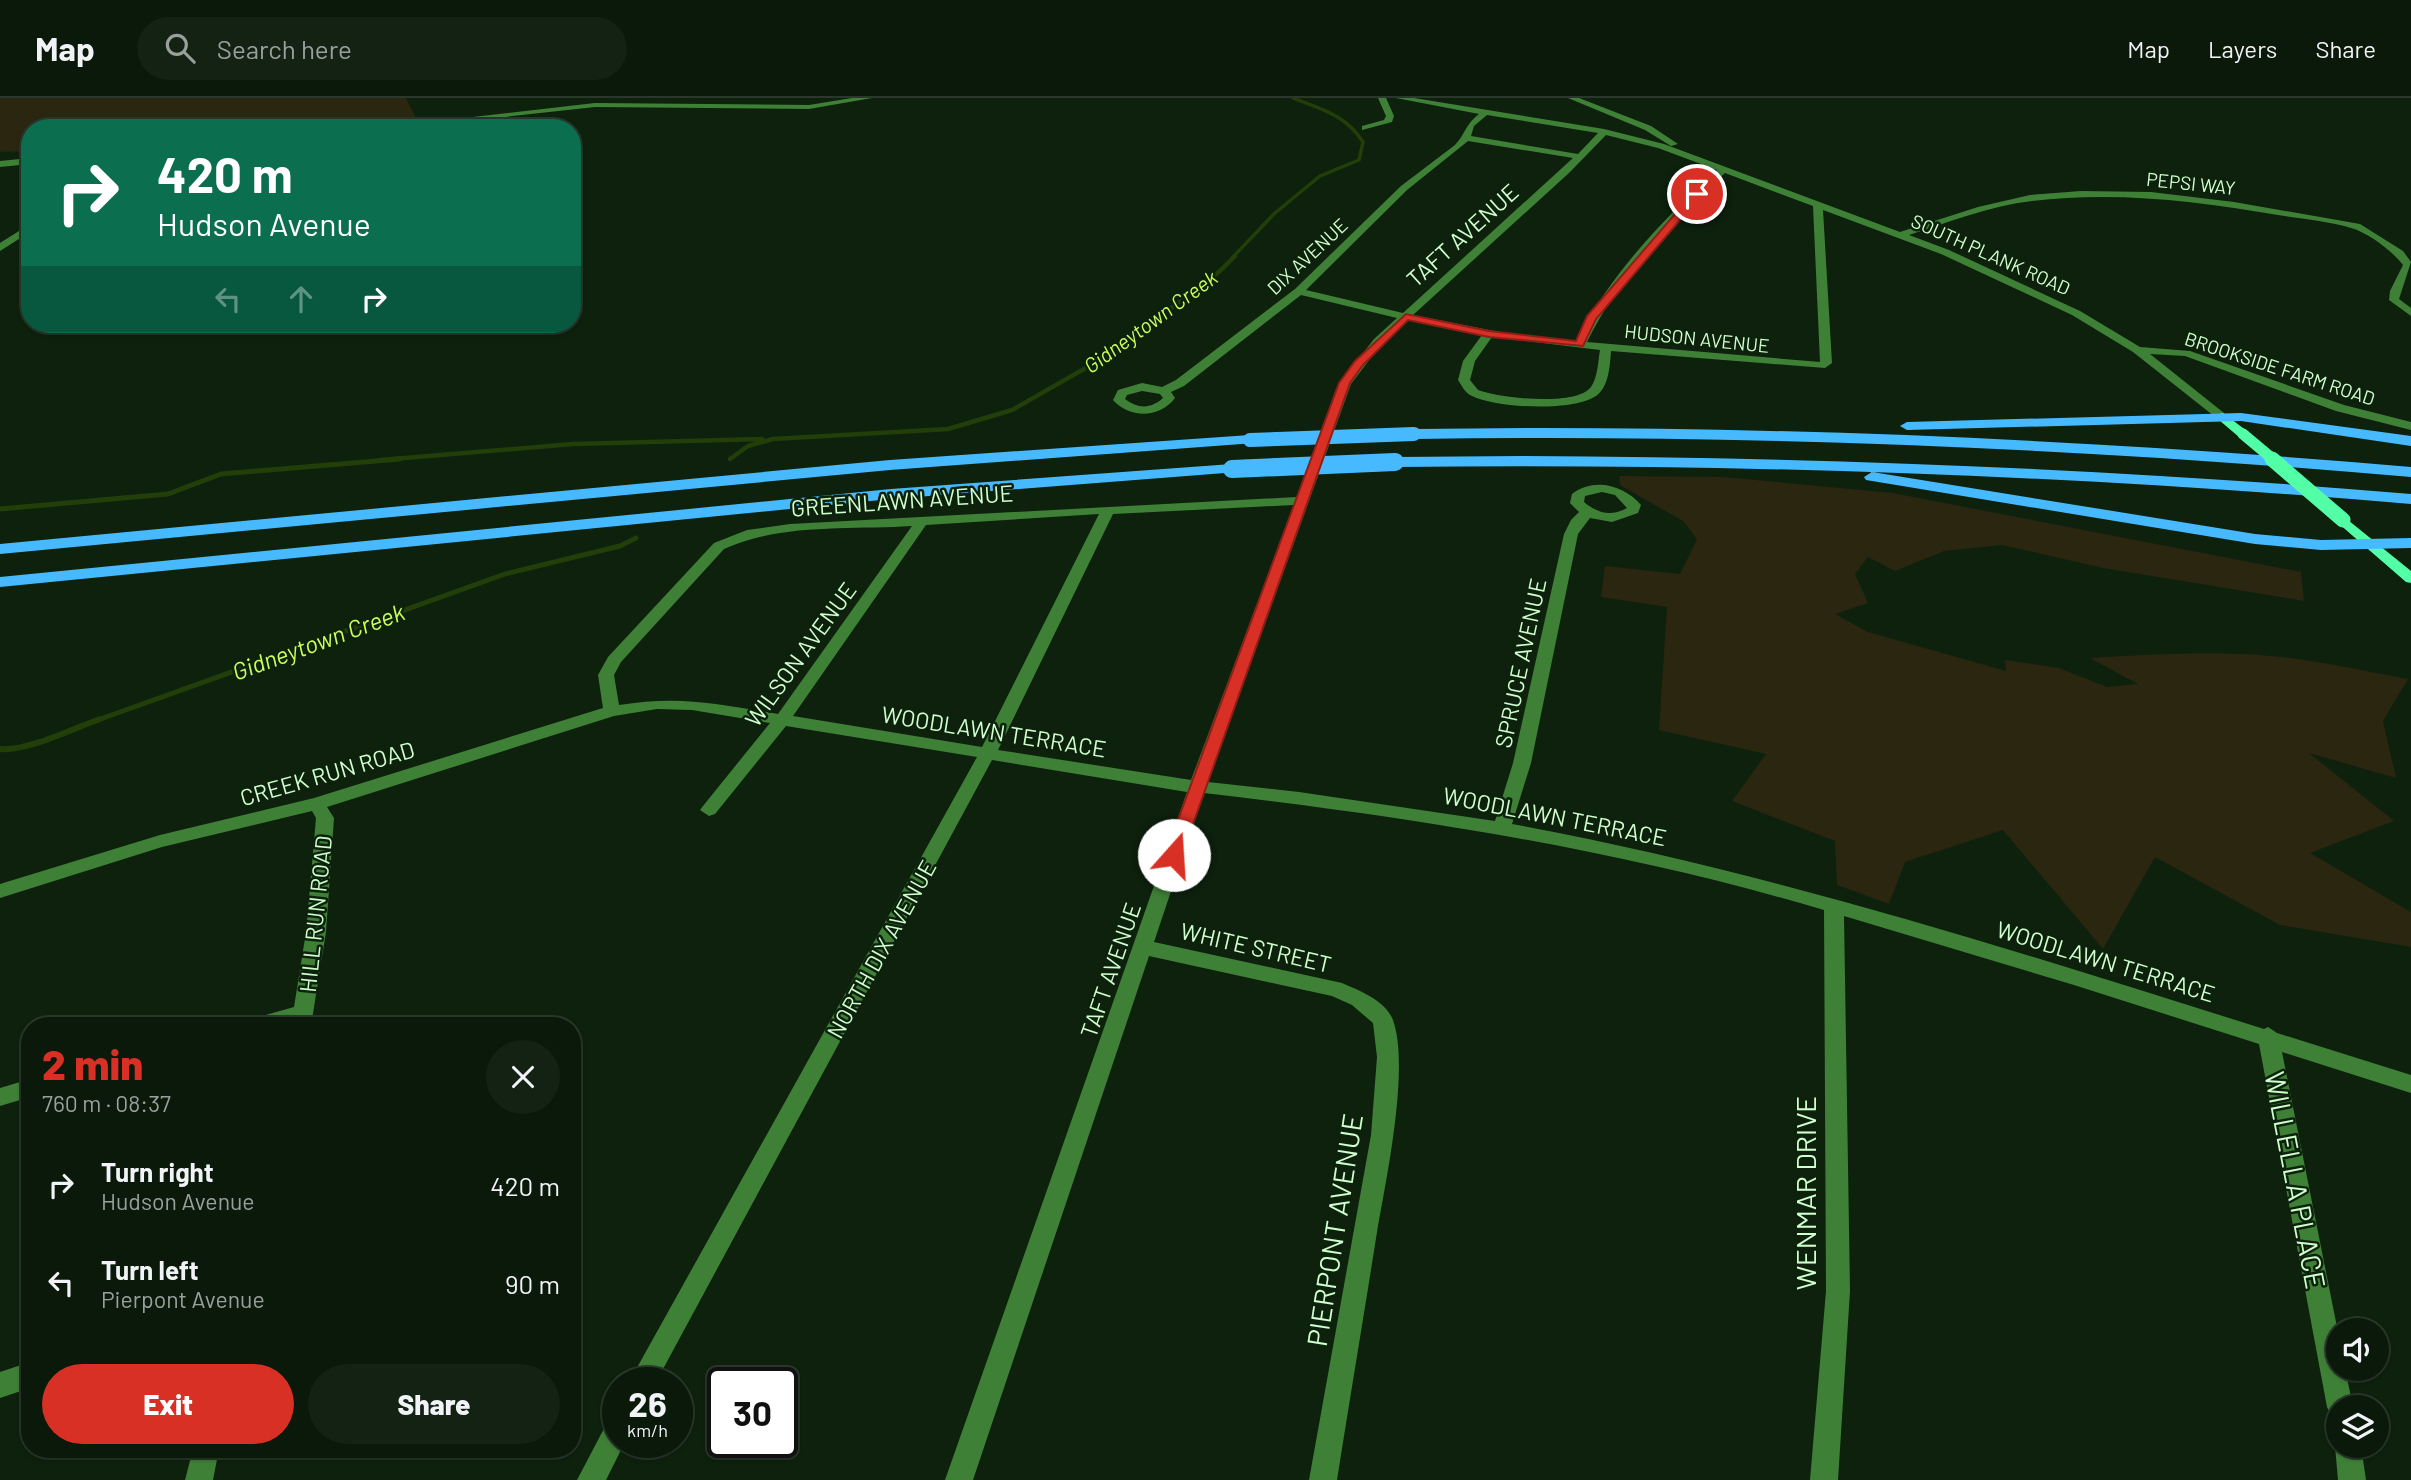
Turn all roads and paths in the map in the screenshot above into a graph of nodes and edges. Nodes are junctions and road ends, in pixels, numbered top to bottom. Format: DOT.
graph roads {
  1 [pos="868,98"];
  2 [pos="1382,98"];
  3 [pos="1400,98"];
  4 [pos="1572,98"];
  5 [pos="465,107"];
  6 [pos="1486,112"];
  7 [pos="467,117"];
  8 [pos="451,119"];
  9 [pos="1365,128"];
  10 [pos="1604,132"];
  11 [pos="1466,138"];
  12 [pos="1581,156"];
  13 [pos="21,162"];
  14 [pos="1,165"];
  15 [pos="1725,168"];
  16 [pos="1818,204"];
  17 [pos="21,233"];
  18 [pos="1899,235"];
  19 [pos="0,248"];
  20 [pos="1299,290"];
  21 [pos="2411,313"];
  22 [pos="1406,317"];
  23 [pos="1489,334"];
  24 [pos="1580,344"];
  25 [pos="1606,346"];
  26 [pos="2137,350"];
  27 [pos="1164,391"];
  28 [pos="2224,417"];
  29 [pos="2411,426"];
  30 [pos="1632,432"];
  31 [pos="2411,441"];
  32 [pos="1643,460"];
  33 [pos="2411,472"];
  34 [pos="2411,499"];
  35 [pos="1300,501"];
  36 [pos="1108,510"];
  37 [pos="1588,512"];
  38 [pos="921,520"];
  39 [pos="2411,543"];
  40 [pos="2370,544"];
  41 [pos="0,550"];
  42 [pos="2411,579"];
  43 [pos="0,582"];
  44 [pos="667,704"];
  45 [pos="612,711"];
  46 [pos="782,720"];
  47 [pos="987,754"];
  48 [pos="1197,787"];
  49 [pos="316,804"];
  50 [pos="709,810"];
  51 [pos="1502,828"];
  52 [pos="0,891"];
  53 [pos="1834,906"];
  54 [pos="1142,947"];
  55 [pos="1359,999"];
  56 [pos="303,1017"];
  57 [pos="2268,1036"];
  58 [pos="2411,1084"];
  59 [pos="21,1091"];
  60 [pos="0,1097"];
  61 [pos="650,1367"];
  62 [pos="21,1378"];
  63 [pos="0,1385"];
  64 [pos="2338,1395"];
  65 [pos="204,1458"];
  66 [pos="603,1458"];
  67 [pos="2349,1458"];
  68 [pos="199,1480"];
  69 [pos="591,1480"];
  70 [pos="959,1480"];
  71 [pos="1323,1480"];
  72 [pos="1824,1480"];
  73 [pos="2352,1480"];
  1 -- 7 [label="street"];
  2 -- 9 [label="street"];
  3 -- 6 [label="street"];
  4 -- 15 [label="street"];
  5 -- 7 [label="street"];
  6 -- 10 [label="street"];
  6 -- 11 [label="street, DIX AVENUE"];
  7 -- 8 [label="street"];
  10 -- 12 [label="street, TAFT AVENUE"];
  10 -- 15 [label="street"];
  11 -- 12 [label="street"];
  11 -- 20 [label="street, DIX AVENUE"];
  12 -- 22 [label="street, TAFT AVENUE"];
  13 -- 14 [label="street"];
  15 -- 16 [label="street, SOUTH PLANK ROAD"];
  15 -- 24 [label="street"];
  16 -- 18 [label="street, SOUTH PLANK ROAD"];
  16 -- 25 [label="street, HUDSON AVENUE"];
  17 -- 19 [label="street"];
  18 -- 21 [label="street, PEPSI WAY"];
  18 -- 26 [label="street, SOUTH PLANK ROAD"];
  20 -- 22 [label="street, HUDSON AVENUE"];
  20 -- 27 [label="street, DIX AVENUE"];
  22 -- 23 [label="street, HUDSON AVENUE"];
  22 -- 35 [label="street, TAFT AVENUE"];
  23 -- 24 [label="street, HUDSON AVENUE"];
  23 -- 25 [label="street"];
  24 -- 25 [label="street, HUDSON AVENUE"];
  26 -- 28 [label="street, SOUTH PLANK ROAD"];
  26 -- 29 [label="street, BROOKSIDE FARM ROAD"];
  28 -- 30 [label="highway"];
  28 -- 31 [label="highway"];
  28 -- 40 [label="main road, SOUTH PLANK ROAD, bridge"];
  30 -- 33 [label="highway"];
  30 -- 41 [label="highway, bridge"];
  32 -- 34 [label="highway"];
  32 -- 40 [label="highway"];
  32 -- 43 [label="highway, bridge"];
  35 -- 36 [label="street, GREENLAWN AVENUE"];
  35 -- 48 [label="street, TAFT AVENUE"];
  36 -- 38 [label="street, GREENLAWN AVENUE"];
  36 -- 47 [label="street, NORTH DIX AVENUE"];
  37 -- 51 [label="street, SPRUCE AVENUE"];
  38 -- 45 [label="street, GREENLAWN AVENUE"];
  38 -- 46 [label="street, WILSON AVENUE"];
  39 -- 40 [label="highway"];
  40 -- 42 [label="main road, SOUTH PLANK ROAD"];
  44 -- 45 [label="street, CREEK RUN ROAD"];
  44 -- 46 [label="street, WOODLAWN TERRACE"];
  45 -- 49 [label="street, CREEK RUN ROAD"];
  46 -- 47 [label="street, WOODLAWN TERRACE"];
  46 -- 50 [label="street, WILSON AVENUE"];
  47 -- 48 [label="street, WOODLAWN TERRACE"];
  47 -- 61 [label="street, NORTH DIX AVENUE"];
  48 -- 51 [label="street, WOODLAWN TERRACE"];
  48 -- 54 [label="street, TAFT AVENUE"];
  49 -- 52 [label="street, CREEK RUN ROAD"];
  49 -- 56 [label="street, HILL RUN ROAD"];
  51 -- 53 [label="street, WOODLAWN TERRACE"];
  53 -- 57 [label="street, WOODLAWN TERRACE"];
  53 -- 72 [label="street, WENMAR DRIVE"];
  54 -- 55 [label="street, WHITE STREET"];
  54 -- 70 [label="street, TAFT AVENUE"];
  55 -- 71 [label="street, PIERPONT AVENUE"];
  57 -- 58 [label="street, WOODLAWN TERRACE"];
  57 -- 64 [label="street, WILLELLA PLACE"];
  59 -- 60 [label="street"];
  62 -- 63 [label="street"];
  65 -- 68 [label="street"];
  66 -- 69 [label="street"];
  67 -- 73 [label="street"];
}
